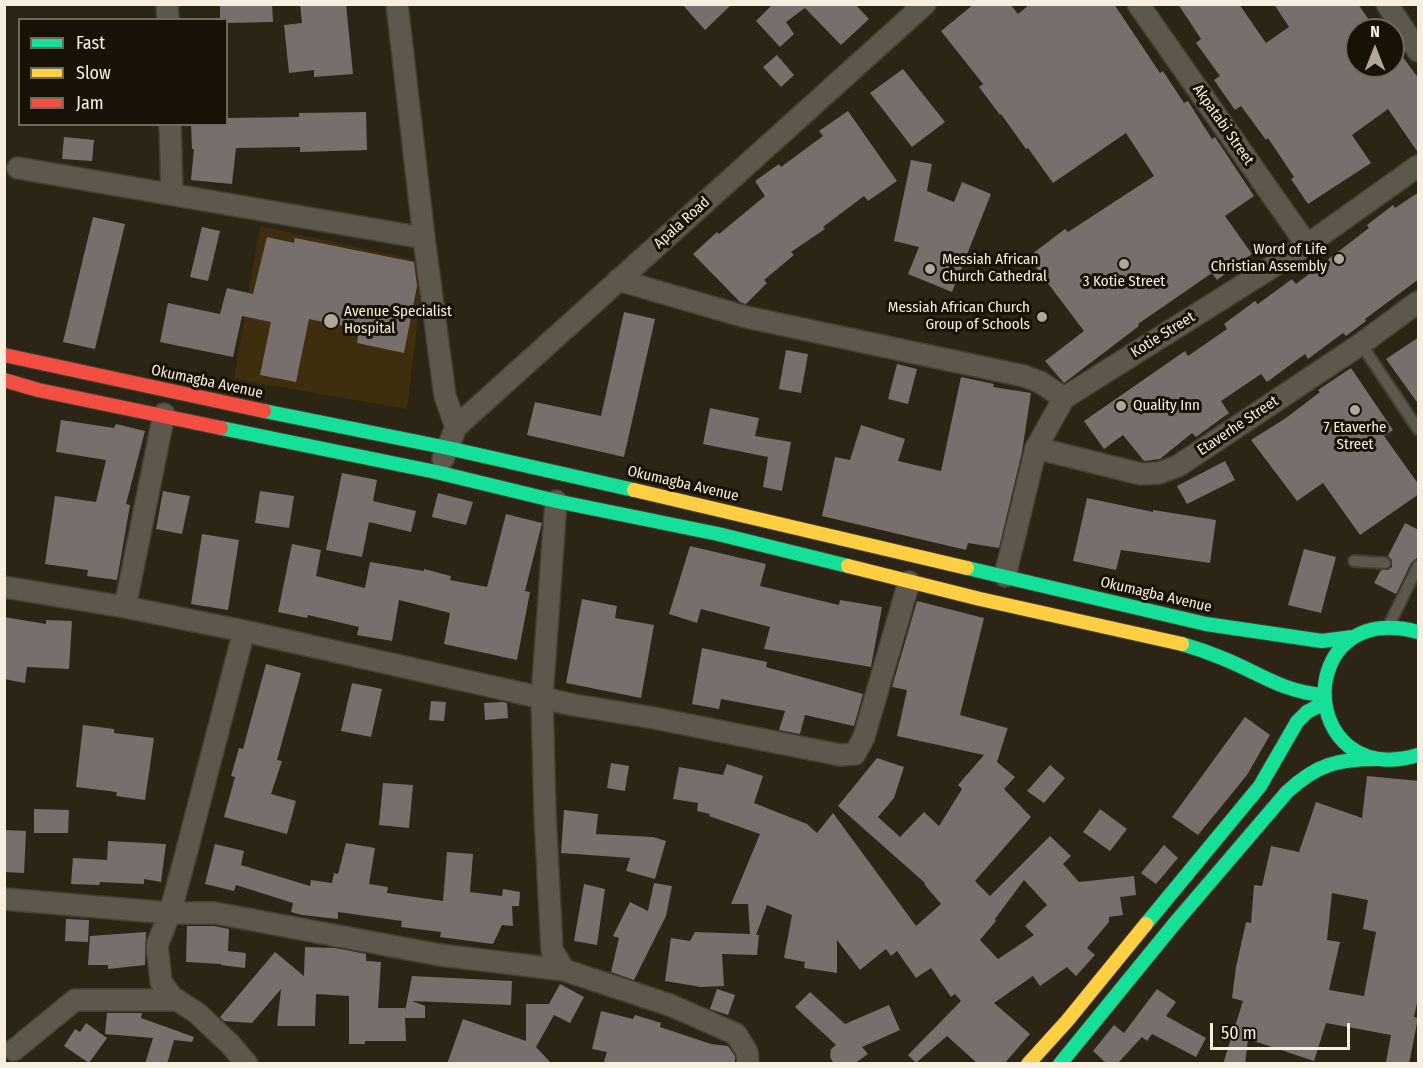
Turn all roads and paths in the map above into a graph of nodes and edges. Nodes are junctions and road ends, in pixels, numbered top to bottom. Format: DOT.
graph roads {
  1 [pos="397,4"];
  2 [pos="925,4"];
  3 [pos="1138,4"];
  4 [pos="1387,4"];
  5 [pos="1419,51"];
  6 [pos="170,126"];
  7 [pos="1419,166"];
  8 [pos="18,168"];
  9 [pos="172,194"];
  10 [pos="424,238"];
  11 [pos="1307,245"];
  12 [pos="618,280"];
  13 [pos="1419,302"];
  14 [pos="1361,344"];
  15 [pos="4,354"];
  16 [pos="4,381"];
  17 [pos="1064,398"];
  18 [pos="164,414"];
  19 [pos="456,427"];
  20 [pos="1419,429"];
  21 [pos="448,448"];
  22 [pos="1036,448"];
  23 [pos="436,472"];
  24 [pos="556,501"];
  25 [pos="1354,561"];
  26 [pos="1385,563"];
  27 [pos="1417,565"];
  28 [pos="1005,576"];
  29 [pos="909,582"];
  30 [pos="4,587"];
  31 [pos="125,607"];
  32 [pos="1389,626"];
  33 [pos="244,631"];
  34 [pos="1419,632"];
  35 [pos="1353,638"];
  36 [pos="542,697"];
  37 [pos="1324,699"];
  38 [pos="1419,755"];
  39 [pos="1378,759"];
  40 [pos="4,899"];
  41 [pos="170,913"];
  42 [pos="564,970"];
  43 [pos="177,1000"];
  44 [pos="14,1050"];
  45 [pos="247,1064"];
  46 [pos="748,1064"];
  47 [pos="1028,1064"];
  48 [pos="1060,1064"];
  1 -- 10 [label="street"];
  2 -- 12 [label="street, Apala Road"];
  3 -- 11 [label="street, Akpatabi Street"];
  4 -- 5 [label="street"];
  6 -- 9 [label="street"];
  7 -- 11 [label="street, Kotie Street"];
  8 -- 9 [label="street"];
  9 -- 10 [label="street"];
  10 -- 19 [label="street"];
  11 -- 17 [label="street, Kotie Street"];
  12 -- 17 [label="street"];
  12 -- 19 [label="street, Apala Road"];
  13 -- 14 [label="street, Etaverhe Street"];
  14 -- 20 [label="lane"];
  14 -- 22 [label="street, Etaverhe Street"];
  15 -- 21 [label="main road, Okumagba Avenue"];
  16 -- 18 [label="main road"];
  17 -- 22 [label="street, Kotie Street"];
  18 -- 23 [label="main road"];
  18 -- 31 [label="street"];
  19 -- 21 [label="street, Apala Road"];
  21 -- 23 [label="street, Apala Road"];
  21 -- 28 [label="main road, Okumagba Avenue"];
  22 -- 28 [label="street, Kotie Street"];
  23 -- 24 [label="main road"];
  24 -- 29 [label="main road"];
  24 -- 36 [label="street"];
  25 -- 26 [label="lane"];
  27 -- 32 [label="lane"];
  28 -- 35 [label="main road, Okumagba Avenue"];
  29 -- 36 [label="street"];
  29 -- 37 [label="main road"];
  30 -- 31 [label="street"];
  31 -- 33 [label="street"];
  32 -- 34 [label="main road"];
  32 -- 35 [label="main road"];
  33 -- 36 [label="street"];
  33 -- 41 [label="street"];
  35 -- 37 [label="main road"];
  36 -- 42 [label="street"];
  37 -- 39 [label="main road"];
  37 -- 47 [label="main road"];
  38 -- 39 [label="main road"];
  39 -- 48 [label="main road"];
  40 -- 41 [label="street"];
  41 -- 42 [label="street"];
  41 -- 43 [label="street"];
  42 -- 46 [label="street"];
  43 -- 44 [label="street"];
  43 -- 45 [label="street"];
}
